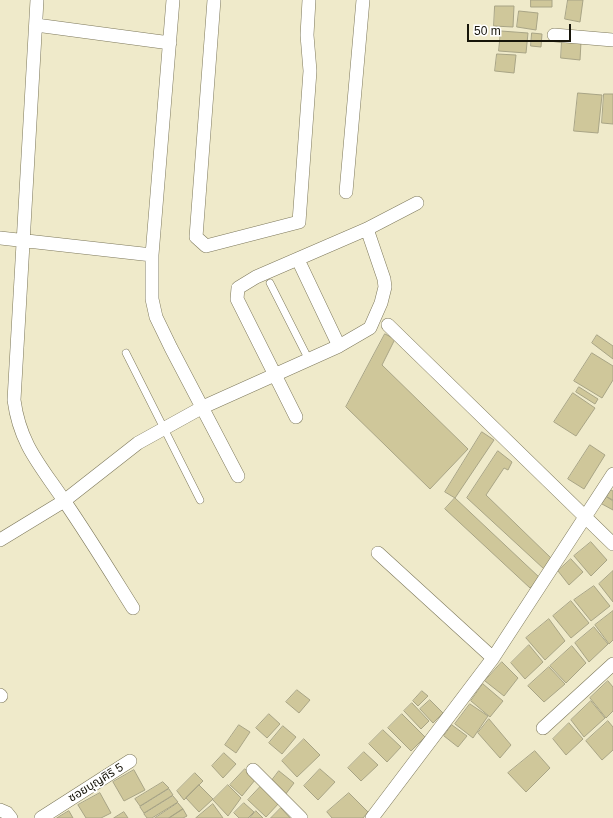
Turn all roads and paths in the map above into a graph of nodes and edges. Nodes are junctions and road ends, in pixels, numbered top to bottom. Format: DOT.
graph roads {
  1 [pos="36,0"];
  2 [pos="173,0"];
  3 [pos="214,0"];
  4 [pos="309,0"];
  5 [pos="363,0"];
  6 [pos="36,25"];
  7 [pos="554,35"];
  8 [pos="613,40"];
  9 [pos="170,43"];
  10 [pos="346,192"];
  11 [pos="417,203"];
  12 [pos="367,229"];
  13 [pos="0,238"];
  14 [pos="24,242"];
  15 [pos="152,255"];
  16 [pos="301,266"];
  17 [pos="270,283"];
  18 [pos="388,325"];
  19 [pos="339,346"];
  20 [pos="126,352"];
  21 [pos="309,360"];
  22 [pos="276,376"];
  23 [pos="203,407"];
  24 [pos="296,417"];
  25 [pos="164,429"];
  26 [pos="613,474"];
  27 [pos="238,476"];
  28 [pos="200,500"];
  29 [pos="64,501"];
  30 [pos="586,516"];
  31 [pos="0,540"];
  32 [pos="613,544"];
  33 [pos="378,553"];
  34 [pos="133,608"];
  35 [pos="493,658"];
  36 [pos="613,664"];
  37 [pos="543,728"];
  38 [pos="130,761"];
  39 [pos="253,770"];
  40 [pos="0,810"];
  41 [pos="378,816"];
  42 [pos="11,818"];
  43 [pos="40,818"];
  44 [pos="301,818"];
  1 -- 6 [label="street"];
  2 -- 9 [label="street"];
  3 -- 4 [label="street"];
  5 -- 10 [label="street"];
  6 -- 9 [label="street"];
  6 -- 14 [label="street"];
  7 -- 8 [label="street"];
  9 -- 15 [label="street"];
  11 -- 12 [label="street"];
  12 -- 19 [label="street"];
  12 -- 22 [label="street"];
  13 -- 14 [label="street"];
  14 -- 15 [label="street"];
  14 -- 29 [label="street"];
  15 -- 23 [label="street"];
  16 -- 19 [label="street"];
  17 -- 21 [label="lane"];
  18 -- 30 [label="street"];
  19 -- 21 [label="street"];
  20 -- 25 [label="lane"];
  21 -- 22 [label="street"];
  22 -- 23 [label="street"];
  22 -- 24 [label="street"];
  23 -- 25 [label="street"];
  23 -- 27 [label="street"];
  25 -- 28 [label="lane"];
  25 -- 29 [label="street"];
  26 -- 30 [label="street"];
  29 -- 31 [label="street"];
  29 -- 34 [label="street"];
  30 -- 32 [label="street"];
  30 -- 35 [label="street"];
  33 -- 35 [label="street"];
  35 -- 41 [label="street"];
  36 -- 37 [label="street"];
  38 -- 43 [label="street, ซอยบุญศิริ 5"];
  39 -- 44 [label="street"];
  40 -- 42 [label="street"];
}
